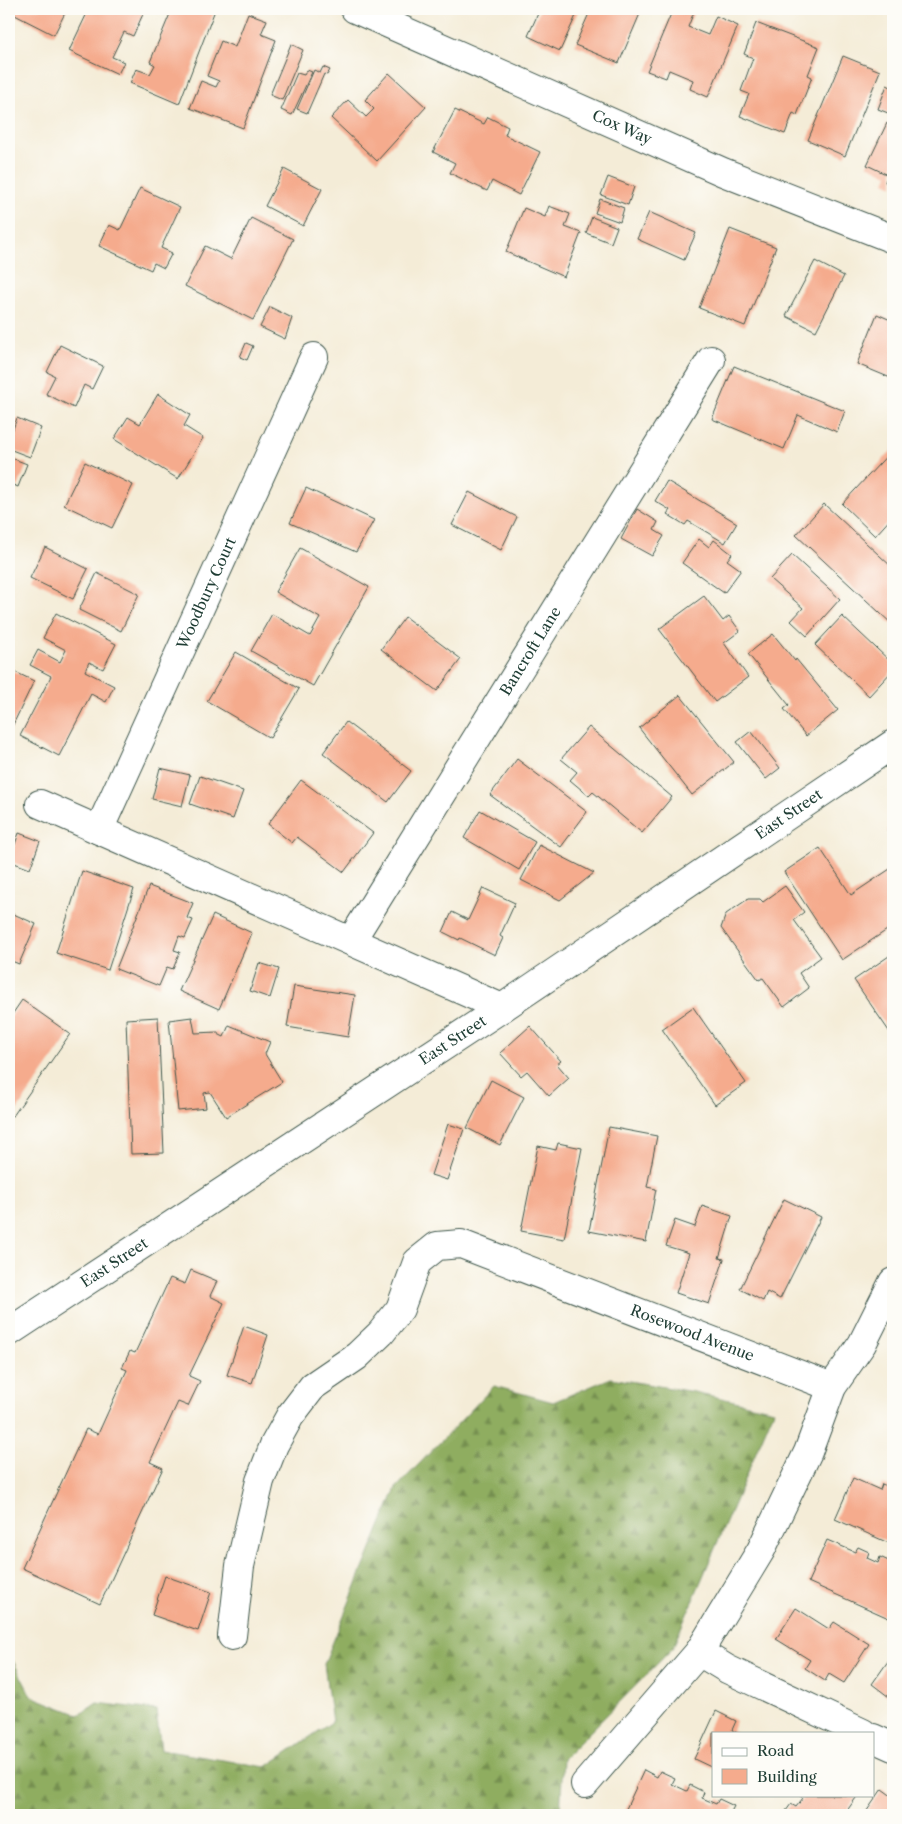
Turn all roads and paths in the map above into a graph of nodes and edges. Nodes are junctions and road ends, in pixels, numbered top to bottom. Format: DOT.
graph roads {
  1 [pos="355,9"];
  2 [pos="893,239"];
  3 [pos="314,357"];
  4 [pos="711,360"];
  5 [pos="893,744"];
  6 [pos="40,804"];
  7 [pos="99,830"];
  8 [pos="351,941"];
  9 [pos="502,1008"];
  10 [pos="893,1282"];
  11 [pos="9,1332"];
  12 [pos="832,1387"];
  13 [pos="232,1636"];
  14 [pos="699,1652"];
  15 [pos="861,1732"];
  16 [pos="874,1738"];
  17 [pos="893,1747"];
  18 [pos="585,1784"];
  1 -- 2 [label="street, Cox Way"];
  3 -- 7 [label="street, Woodbury Court"];
  4 -- 8 [label="street, Bancroft Lane"];
  5 -- 9 [label="street, East Street"];
  6 -- 7 [label="street"];
  7 -- 8 [label="street"];
  8 -- 9 [label="street"];
  9 -- 11 [label="street, East Street"];
  10 -- 12 [label="street"];
  12 -- 13 [label="street, Rosewood Avenue"];
  12 -- 14 [label="street"];
  14 -- 15 [label="street"];
  14 -- 18 [label="street"];
  16 -- 17 [label="street"];
}
